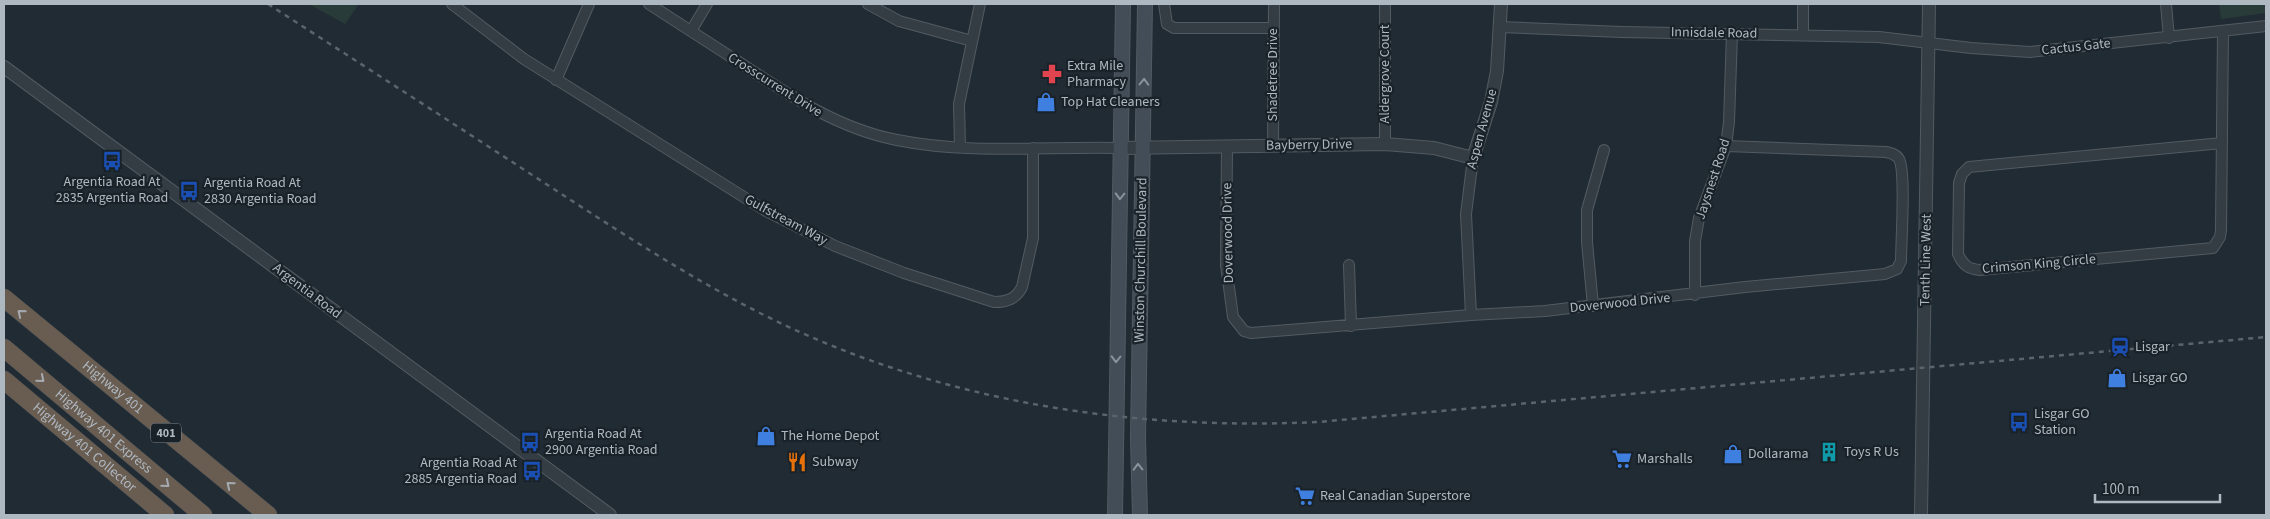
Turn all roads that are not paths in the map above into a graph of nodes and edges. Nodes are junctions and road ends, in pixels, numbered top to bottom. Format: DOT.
graph roads {
  1 [pos="452,4"];
  2 [pos="589,4"];
  3 [pos="649,4"];
  4 [pos="707,4"];
  5 [pos="868,4"];
  6 [pos="980,4"];
  7 [pos="1123,4"];
  8 [pos="1145,4"];
  9 [pos="1164,4"];
  10 [pos="1274,4"];
  11 [pos="1385,4"];
  12 [pos="1501,4"];
  13 [pos="1803,4"];
  14 [pos="1929,4"];
  15 [pos="2166,4"];
  16 [pos="2266,26"];
  17 [pos="1500,27"];
  18 [pos="1273,28"];
  19 [pos="691,31"];
  20 [pos="2223,31"];
  21 [pos="1732,33"];
  22 [pos="1802,35"];
  23 [pos="2169,38"];
  24 [pos="972,41"];
  25 [pos="1928,44"];
  26 [pos="4,67"];
  27 [pos="556,80"];
  28 [pos="2222,143"];
  29 [pos="1385,144"];
  30 [pos="1227,146"];
  31 [pos="1273,146"];
  32 [pos="1726,146"];
  33 [pos="960,148"];
  34 [pos="1033,148"];
  35 [pos="1121,148"];
  36 [pos="1143,148"];
  37 [pos="1604,150"];
  38 [pos="1473,158"];
  39 [pos="1349,265"];
  40 [pos="1695,294"];
  41 [pos="4,298"];
  42 [pos="1593,306"];
  43 [pos="1471,315"];
  44 [pos="1351,326"];
  45 [pos="4,348"];
  46 [pos="4,380"];
  47 [pos="165,515"];
  48 [pos="203,515"];
  49 [pos="268,515"];
  50 [pos="610,515"];
  51 [pos="1115,515"];
  52 [pos="1140,515"];
  53 [pos="1921,515"];
  1 -- 27 [label="street, Gulfstream Way"];
  2 -- 27 [label="street"];
  3 -- 19 [label="street, Crosscurrent Drive"];
  4 -- 19 [label="street"];
  5 -- 24 [label="street"];
  6 -- 24 [label="street"];
  7 -- 35 [label="main road, Winston Churchill Boulevard"];
  36 -- 8 [label="main road, Winston Churchill Boulevard, one-way"];
  9 -- 18 [label="street"];
  10 -- 18 [label="street, Shadetree Drive"];
  11 -- 29 [label="street, Aldergrove Court"];
  12 -- 17 [label="street, Aspen Avenue"];
  13 -- 22 [label="street"];
  14 -- 25 [label="street, Tenth Line West"];
  15 -- 23 [label="street"];
  16 -- 20 [label="street, Cactus Gate"];
  17 -- 21 [label="street, Innisdale Road"];
  17 -- 38 [label="street, Aspen Avenue"];
  18 -- 31 [label="street, Shadetree Drive"];
  19 -- 33 [label="street, Crosscurrent Drive"];
  20 -- 23 [label="street, Cactus Gate"];
  20 -- 28 [label="street"];
  21 -- 22 [label="street, Innisdale Road"];
  21 -- 32 [label="street, Jaysnest Road"];
  22 -- 25 [label="street, Innisdale Road"];
  23 -- 25 [label="street, Cactus Gate"];
  24 -- 33 [label="street"];
  25 -- 53 [label="street, Tenth Line West"];
  26 -- 50 [label="street, Argentia Road"];
  27 -- 34 [label="street, Gulfstream Way"];
  28 -- 28 [label="street, Crimson King Circle"];
  29 -- 31 [label="street, Bayberry Drive"];
  29 -- 38 [label="street, Bayberry Drive"];
  30 -- 31 [label="street, Bayberry Drive"];
  30 -- 36 [label="street, Bayberry Drive"];
  30 -- 44 [label="street, Doverwood Drive"];
  32 -- 40 [label="street, Jaysnest Road"];
  32 -- 40 [label="street, Doverwood Drive"];
  33 -- 34 [label="street, Crosscurrent Drive"];
  34 -- 35 [label="street, Crosscurrent Drive"];
  35 -- 36 [label="street, Bayberry Drive"];
  35 -- 51 [label="main road, Winston Churchill Boulevard, one-way"];
  52 -- 36 [label="main road, Winston Churchill Boulevard, one-way"];
  37 -- 42 [label="street"];
  38 -- 43 [label="street, Aspen Avenue"];
  39 -- 44 [label="street"];
  40 -- 42 [label="street, Doverwood Drive"];
  49 -- 41 [label="highway, Highway 401 / 401, one-way"];
  42 -- 43 [label="street, Doverwood Drive"];
  43 -- 44 [label="street, Doverwood Drive"];
  45 -- 48 [label="highway, Highway 401 Express, one-way"];
  46 -- 47 [label="highway, Highway 401 Collector"];
}
